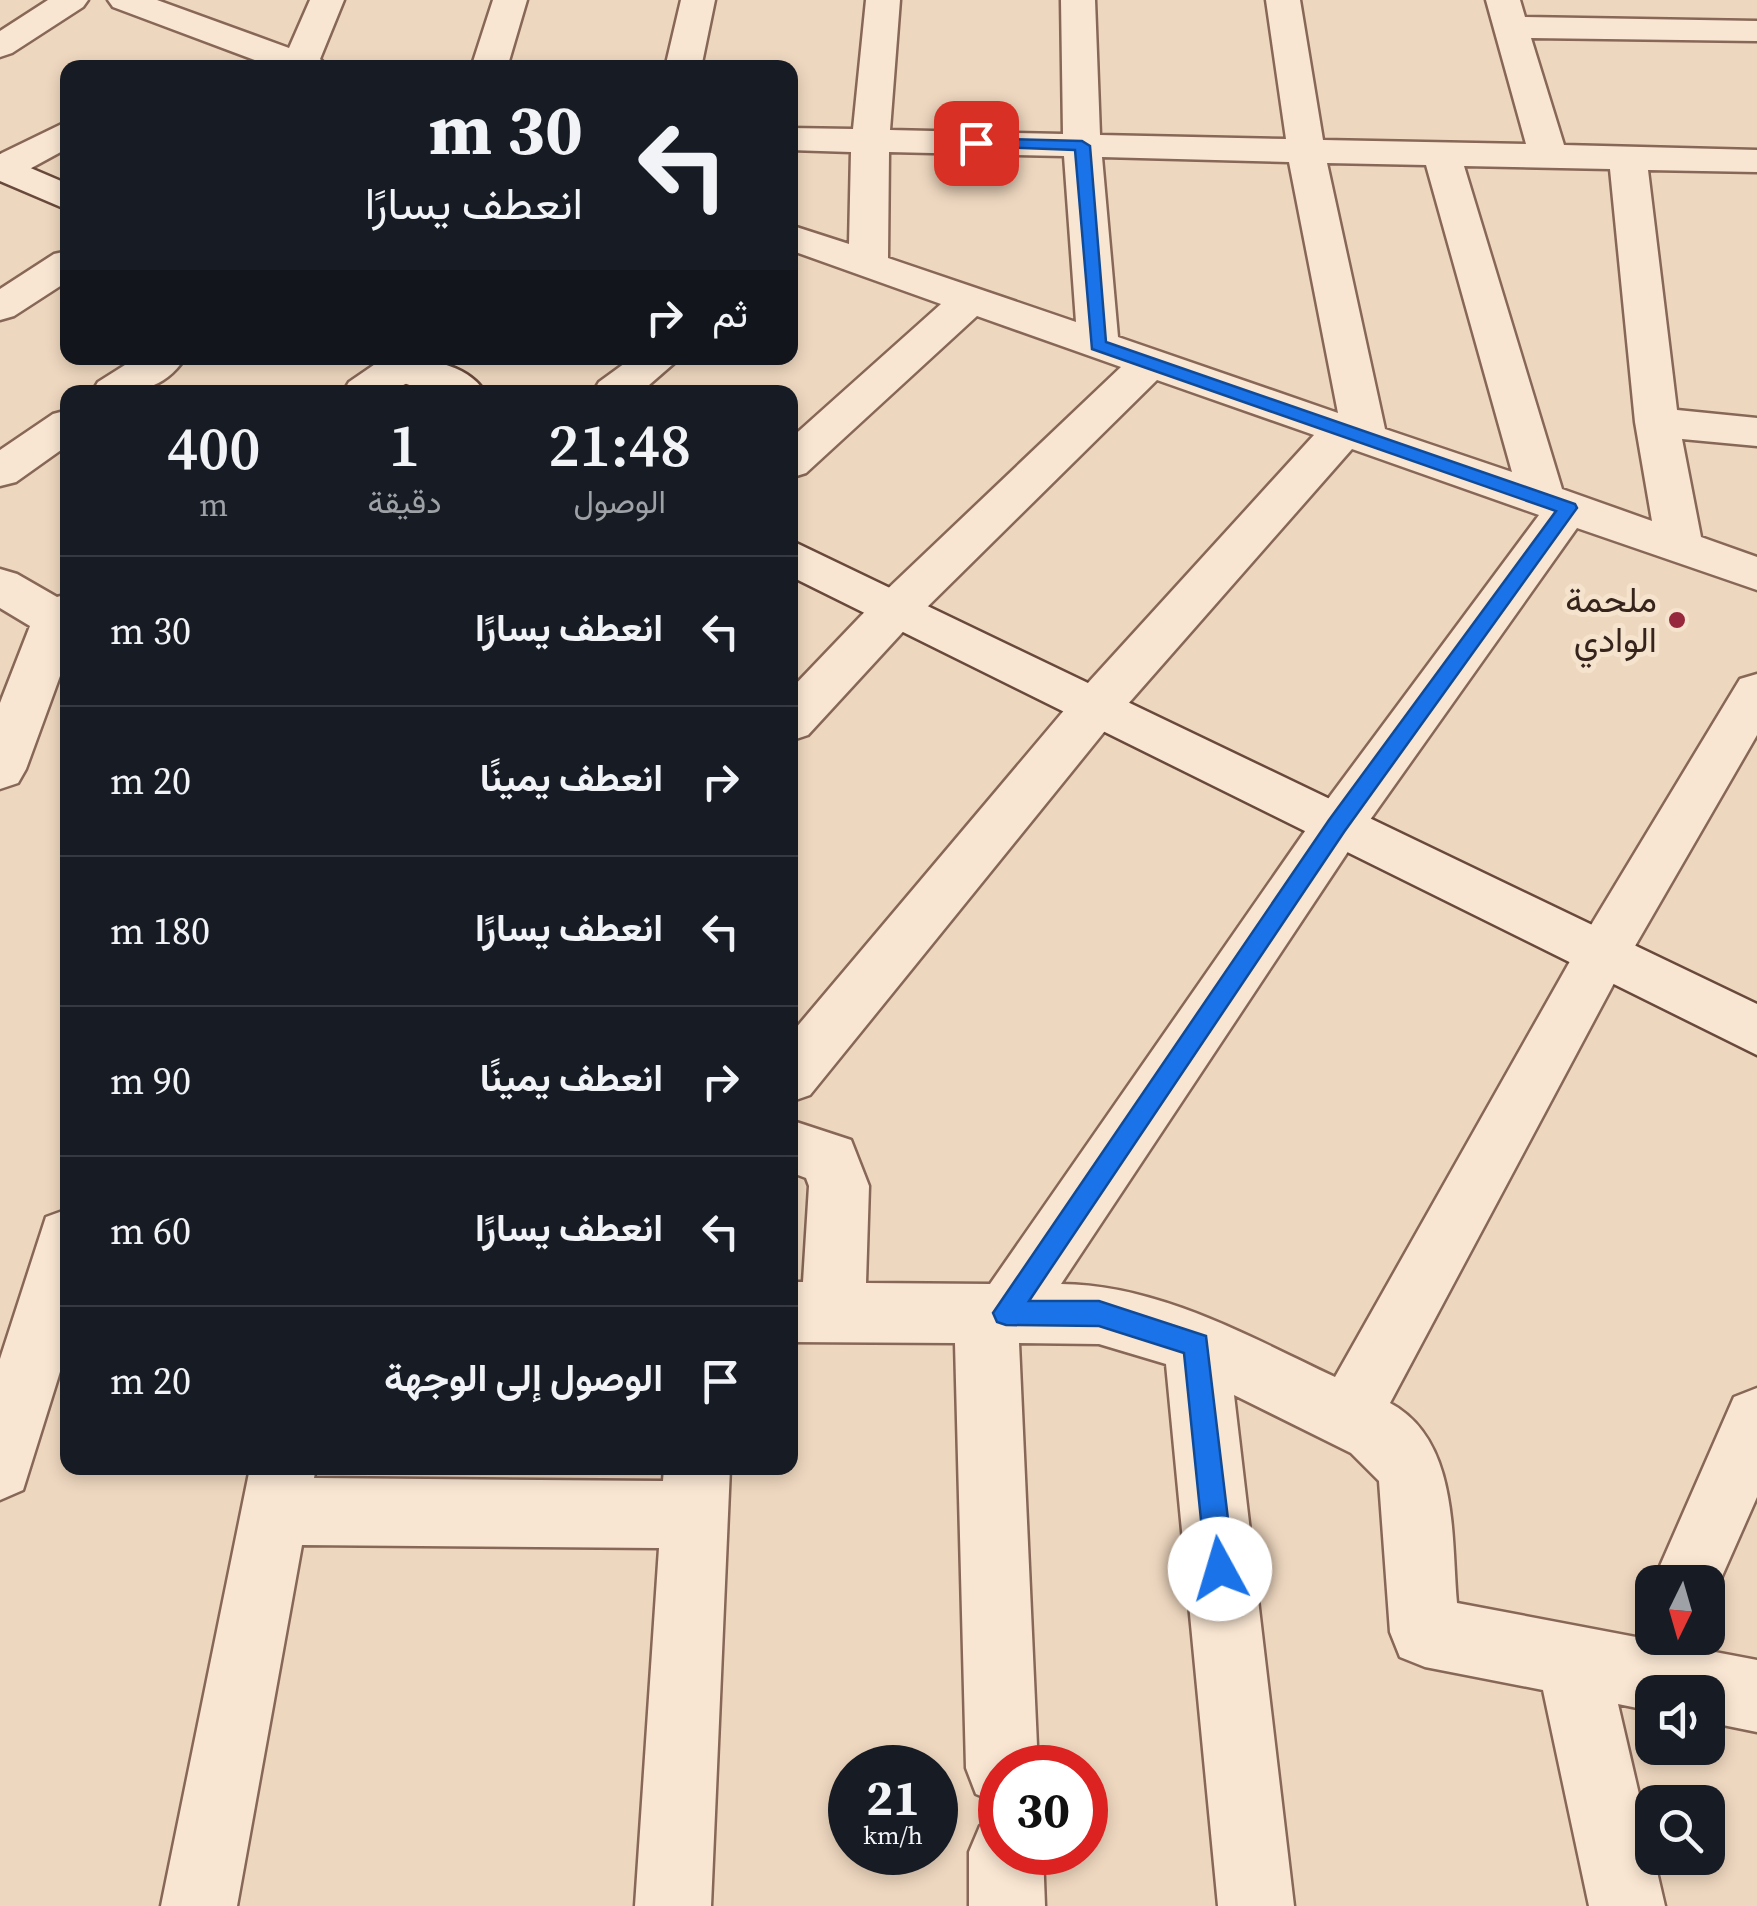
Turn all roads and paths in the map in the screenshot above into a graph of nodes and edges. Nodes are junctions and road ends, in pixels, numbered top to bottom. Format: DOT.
graph roads {
  1 [pos="71,0"];
  2 [pos="124,0"];
  3 [pos="327,0"];
  4 [pos="510,0"];
  5 [pos="698,0"];
  6 [pos="883,0"];
  7 [pos="1078,0"];
  8 [pos="1283,0"];
  9 [pos="1507,13"];
  10 [pos="1750,26"];
  11 [pos="234,40"];
  12 [pos="0,46"];
  13 [pos="201,58"];
  14 [pos="291,60"];
  15 [pos="307,60"];
  16 [pos="491,60"];
  17 [pos="686,60"];
  18 [pos="60,136"];
  19 [pos="798,139"];
  20 [pos="870,140"];
  21 [pos="1082,146"];
  22 [pos="1306,150"];
  23 [pos="1442,154"];
  24 [pos="1548,156"];
  25 [pos="1628,158"];
  26 [pos="1757,161"];
  27 [pos="1,168"];
  28 [pos="60,195"];
  29 [pos="798,246"];
  30 [pos="868,264"];
  31 [pos="60,268"];
  32 [pos="970,300"];
  33 [pos="0,307"];
  34 [pos="1098,345"];
  35 [pos="1150,363"];
  36 [pos="154,365"];
  37 [pos="396,365"];
  38 [pos="414,365"];
  39 [pos="649,365"];
  40 [pos="124,385"];
  41 [pos="372,385"];
  42 [pos="451,385"];
  43 [pos="623,385"];
  44 [pos="1657,422"];
  45 [pos="60,430"];
  46 [pos="1757,432"];
  47 [pos="1354,434"];
  48 [pos="798,456"];
  49 [pos="0,471"];
  50 [pos="1555,504"];
  51 [pos="1680,547"];
  52 [pos="798,560"];
  53 [pos="1757,574"];
  54 [pos="0,586"];
  55 [pos="895,610"];
  56 [pos="60,617"];
  57 [pos="60,628"];
  58 [pos="1757,692"];
  59 [pos="1094,708"];
  60 [pos="798,713"];
  61 [pos="1,765"];
  62 [pos="1337,826"];
  63 [pos="1601,956"];
  64 [pos="1757,1031"];
  65 [pos="798,1056"];
  66 [pos="798,1149"];
  67 [pos="60,1263"];
  68 [pos="812,1312"];
  69 [pos="996,1313"];
  70 [pos="1196,1344"];
  71 [pos="1348,1416"];
  72 [pos="1757,1420"];
  73 [pos="0,1468"];
  74 [pos="279,1489"];
  75 [pos="696,1491"];
  76 [pos="1694,1565"];
  77 [pos="1656,1656"];
  78 [pos="1572,1660"];
  79 [pos="1757,1696"];
  80 [pos="1002,1745"];
  81 [pos="1007,1875"];
  82 [pos="200,1906"];
  83 [pos="673,1906"];
  84 [pos="1008,1906"];
  85 [pos="1256,1906"];
  86 [pos="1627,1906"];
  1 -- 12 [label="street"];
  2 -- 11 [label="street"];
  3 -- 15 [label="street"];
  4 -- 16 [label="street"];
  5 -- 17 [label="street"];
  6 -- 20 [label="street"];
  7 -- 21 [label="street"];
  8 -- 22 [label="street"];
  9 -- 10 [label="street"];
  9 -- 24 [label="street"];
  11 -- 13 [label="street"];
  11 -- 14 [label="street"];
  18 -- 27 [label="street"];
  19 -- 20 [label="street"];
  20 -- 21 [label="street"];
  20 -- 30 [label="street"];
  21 -- 22 [label="street"];
  21 -- 34 [label="street"];
  22 -- 23 [label="street"];
  22 -- 47 [label="street"];
  23 -- 24 [label="street"];
  23 -- 50 [label="street"];
  24 -- 25 [label="street"];
  25 -- 26 [label="street"];
  25 -- 44 [label="street"];
  27 -- 28 [label="street"];
  29 -- 30 [label="street"];
  30 -- 32 [label="street"];
  31 -- 33 [label="street"];
  32 -- 34 [label="street"];
  32 -- 48 [label="street"];
  34 -- 35 [label="street"];
  35 -- 47 [label="street"];
  35 -- 55 [label="street"];
  36 -- 40 [label="street"];
  37 -- 41 [label="street"];
  38 -- 42 [label="street"];
  39 -- 43 [label="street"];
  44 -- 46 [label="street"];
  44 -- 51 [label="street"];
  45 -- 49 [label="street"];
  47 -- 50 [label="street"];
  47 -- 59 [label="street"];
  50 -- 51 [label="street"];
  50 -- 62 [label="street"];
  51 -- 53 [label="street"];
  52 -- 55 [label="street"];
  54 -- 56 [label="street"];
  55 -- 59 [label="street"];
  55 -- 60 [label="street"];
  57 -- 61 [label="street"];
  58 -- 63 [label="street"];
  59 -- 62 [label="street"];
  59 -- 65 [label="street"];
  62 -- 63 [label="street"];
  62 -- 69 [label="street"];
  63 -- 64 [label="street"];
  63 -- 71 [label="street"];
  66 -- 68 [label="street"];
  67 -- 73 [label="street"];
  68 -- 69 [label="street"];
  69 -- 70 [label="street"];
  69 -- 80 [label="street"];
  70 -- 71 [label="street"];
  70 -- 85 [label="street"];
  71 -- 78 [label="street"];
  72 -- 76 [label="street"];
  74 -- 75 [label="street"];
  74 -- 82 [label="street"];
  75 -- 83 [label="street"];
  77 -- 78 [label="street"];
  77 -- 79 [label="street"];
  78 -- 86 [label="street"];
  81 -- 84 [label="street"];
}
